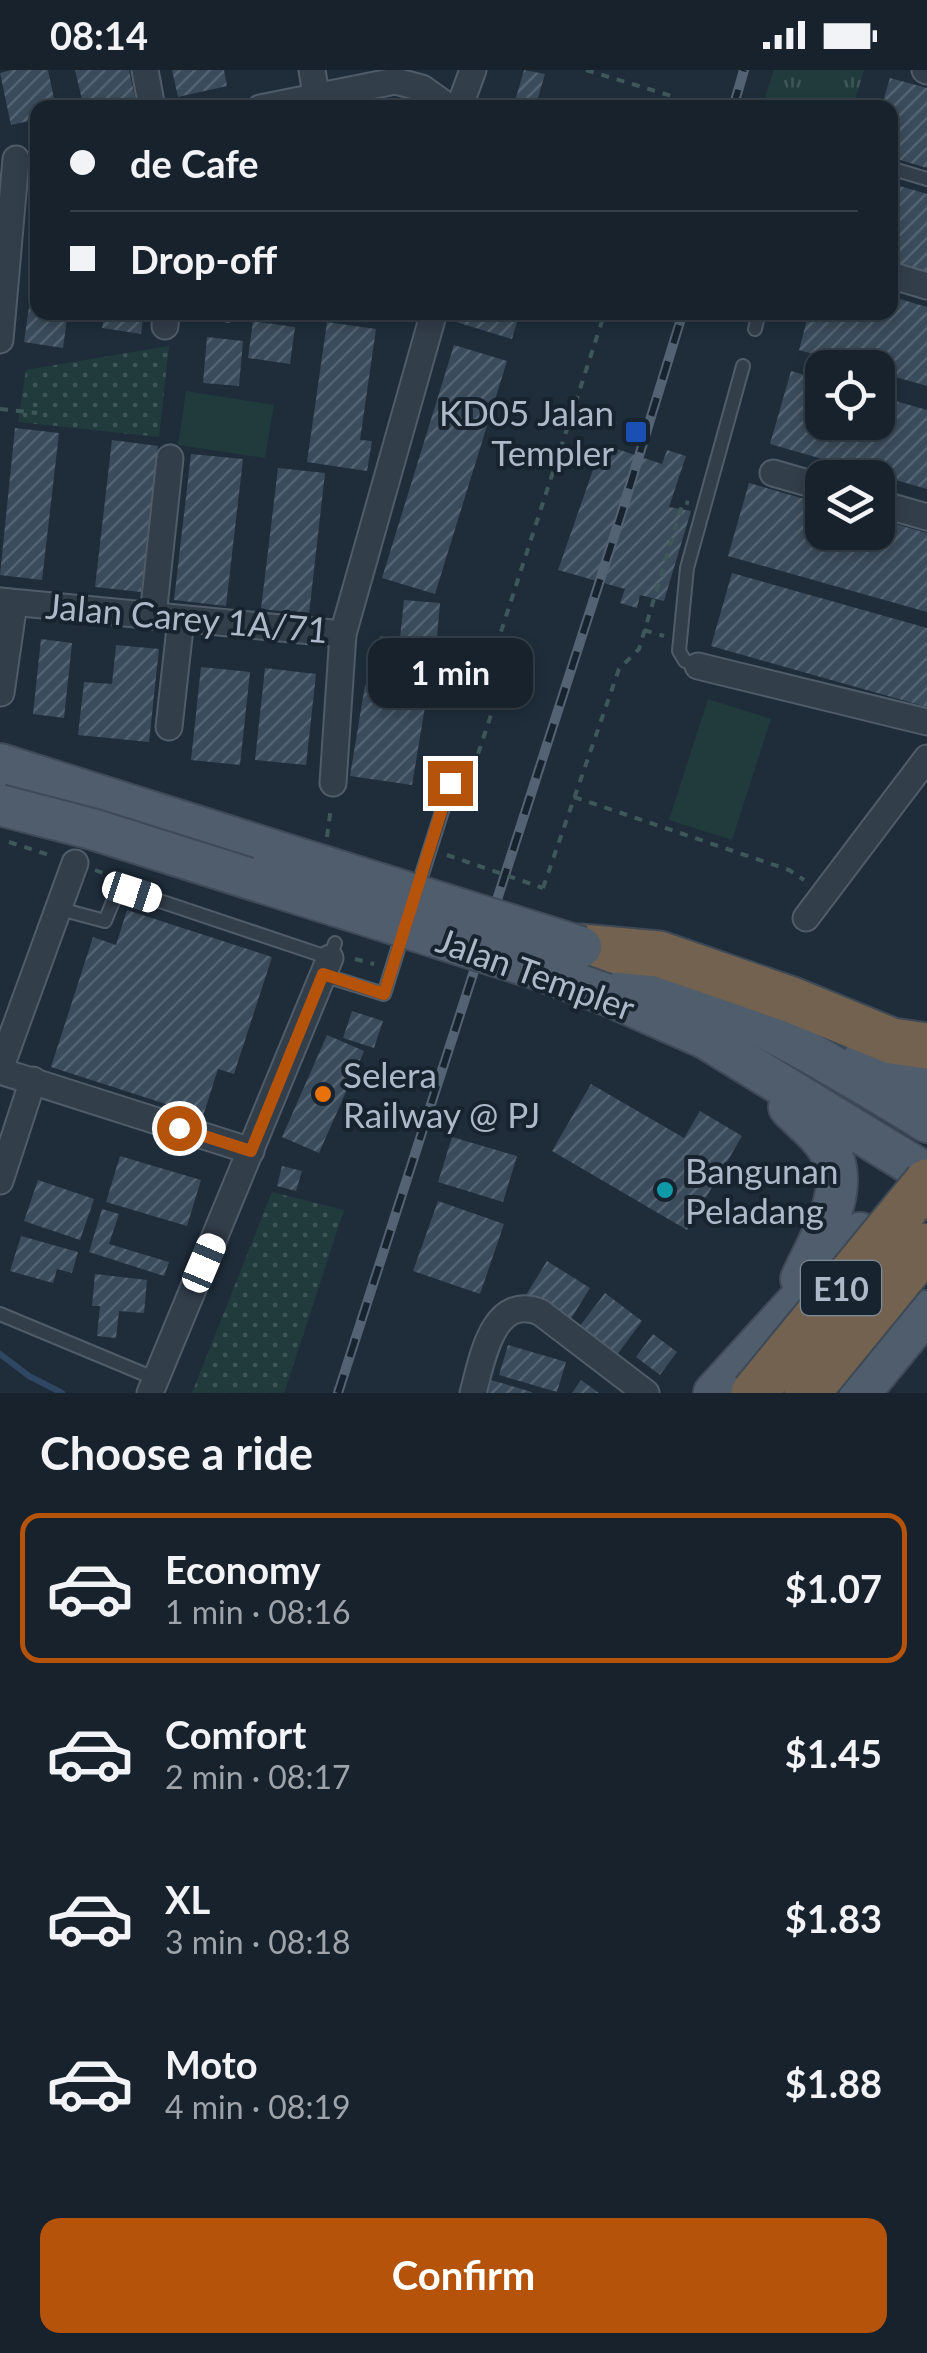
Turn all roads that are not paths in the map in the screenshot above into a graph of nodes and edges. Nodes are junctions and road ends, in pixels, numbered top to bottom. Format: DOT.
graph roads {
  1 [pos="145,70"];
  2 [pos="472,70"];
  3 [pos="395,76"];
  4 [pos="314,83"];
  5 [pos="361,97"];
  6 [pos="151,100"];
  7 [pos="277,100"];
  8 [pos="439,100"];
  9 [pos="463,100"];
  10 [pos="18,158"];
  11 [pos="898,170"];
  12 [pos="927,179"];
  13 [pos="898,277"];
  14 [pos="927,286"];
  15 [pos="432,320"];
  16 [pos="757,320"];
  17 [pos="754,329"];
  18 [pos="0,340"];
  19 [pos="743,366"];
  20 [pos="170,458"];
  21 [pos="773,473"];
  22 [pos="805,482"];
  23 [pos="895,507"];
  24 [pos="927,517"];
  25 [pos="7,602"];
  26 [pos="153,616"];
  27 [pos="181,619"];
  28 [pos="343,634"];
  29 [pos="698,666"];
  30 [pos="1,693"];
  31 [pos="927,722"];
  32 [pos="169,727"];
  33 [pos="927,758"];
  34 [pos="0,764"];
  35 [pos="333,783"];
  36 [pos="450,783"];
  37 [pos="0,805"];
  38 [pos="75,864"];
  39 [pos="60,909"];
  40 [pos="806,918"];
  41 [pos="582,947"];
  42 [pos="329,959"];
  43 [pos="927,1046"];
  44 [pos="809,1050"];
  45 [pos="754,1069"];
  46 [pos="0,1070"];
  47 [pos="33,1080"];
  48 [pos="927,1084"];
  49 [pos="927,1122"];
  50 [pos="251,1151"];
  51 [pos="925,1171"];
  52 [pos="0,1182"];
  53 [pos="927,1246"];
  54 [pos="0,1314"];
  55 [pos="784,1314"];
  56 [pos="924,1319"];
  57 [pos="870,1381"];
  58 [pos="153,1386"];
  59 [pos="473,1393"];
  60 [pos="646,1393"];
  61 [pos="714,1393"];
  62 [pos="754,1393"];
  63 [pos="807,1393"];
  1 -- 6 [label="street"];
  2 -- 9 [label="street"];
  3 -- 5 [label="street"];
  3 -- 8 [label="street"];
  4 -- 5 [label="street"];
  4 -- 7 [label="street"];
  10 -- 18 [label="street"];
  11 -- 12 [label="lane"];
  13 -- 14 [label="street"];
  15 -- 28 [label="street, Jalan Carey 1A/71"];
  16 -- 17 [label="lane"];
  19 -- 29 [label="lane"];
  20 -- 26 [label="street"];
  21 -- 22 [label="street"];
  23 -- 24 [label="street"];
  25 -- 26 [label="street, Jalan Carey 1A/71"];
  25 -- 30 [label="street"];
  26 -- 27 [label="street, Jalan Carey 1A/71"];
  27 -- 28 [label="street, Jalan Carey 1A/71"];
  27 -- 32 [label="street"];
  28 -- 35 [label="street"];
  29 -- 31 [label="street"];
  33 -- 40 [label="street"];
  34 -- 41 [label="main road, Jalan Templer, bridge"];
  36 -- 42 [label="lane"];
  37 -- 45 [label="main road, Jalan Templer, bridge"];
  38 -- 39 [label="street"];
  39 -- 42 [label="lane"];
  39 -- 46 [label="street"];
  41 -- 43 [label="highway"];
  41 -- 44 [label="main road, Jalan Templer"];
  42 -- 50 [label="street"];
  44 -- 48 [label="main road"];
  44 -- 49 [label="main road, Jalan Templer"];
  45 -- 51 [label="main road, Jalan Templer"];
  45 -- 55 [label="main road"];
  46 -- 47 [label="street"];
  47 -- 50 [label="street"];
  47 -- 52 [label="street"];
  50 -- 58 [label="street"];
  51 -- 55 [label="main road"];
  51 -- 62 [label="highway, E10, bridge"];
  53 -- 63 [label="highway, E10, bridge"];
  54 -- 58 [label="lane"];
  55 -- 57 [label="main road"];
  55 -- 61 [label="main road"];
  56 -- 57 [label="main road"];
  59 -- 60 [label="street"];
}
